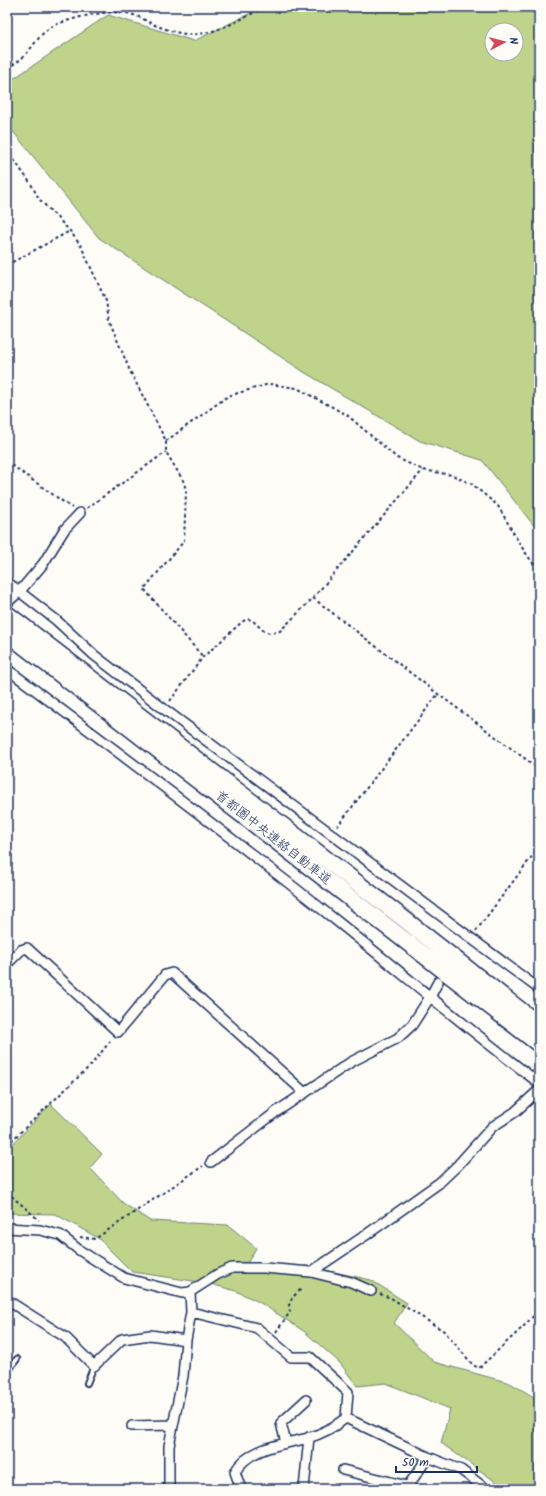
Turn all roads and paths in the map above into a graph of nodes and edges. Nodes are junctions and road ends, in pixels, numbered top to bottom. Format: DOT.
graph roads {
  1 [pos="263,7"];
  2 [pos="7,68"];
  3 [pos="7,150"];
  4 [pos="70,231"];
  5 [pos="7,265"];
  6 [pos="166,441"];
  7 [pos="166,452"];
  8 [pos="7,462"];
  9 [pos="423,470"];
  10 [pos="80,513"];
  11 [pos="539,572"];
  12 [pos="7,582"];
  13 [pos="20,592"];
  14 [pos="313,598"];
  15 [pos="8,607"];
  16 [pos="7,633"];
  17 [pos="203,657"];
  18 [pos="7,669"];
  19 [pos="438,694"];
  20 [pos="164,709"];
  21 [pos="539,770"];
  22 [pos="332,834"];
  23 [pos="539,848"];
  24 [pos="471,939"];
  25 [pos="7,964"];
  26 [pos="438,982"];
  27 [pos="539,989"];
  28 [pos="430,997"];
  29 [pos="539,1025"];
  30 [pos="118,1032"];
  31 [pos="539,1044"];
  32 [pos="539,1083"];
  33 [pos="539,1090"];
  34 [pos="305,1092"];
  35 [pos="7,1145"];
  36 [pos="211,1162"];
  37 [pos="7,1192"];
  38 [pos="7,1228"];
  39 [pos="57,1234"];
  40 [pos="311,1272"];
  41 [pos="302,1288"];
  42 [pos="371,1291"];
  43 [pos="190,1292"];
  44 [pos="7,1303"];
  45 [pos="539,1310"];
  46 [pos="190,1312"];
  47 [pos="186,1340"];
  48 [pos="271,1340"];
  49 [pos="17,1359"];
  50 [pos="94,1366"];
  51 [pos="7,1372"];
  52 [pos="87,1383"];
  53 [pos="306,1400"];
  54 [pos="346,1418"];
  55 [pos="132,1426"];
  56 [pos="172,1426"];
  57 [pos="309,1437"];
  58 [pos="286,1443"];
  59 [pos="428,1457"];
  60 [pos="343,1470"];
  61 [pos="406,1488"];
  62 [pos="169,1489"];
  63 [pos="241,1489"];
  64 [pos="304,1489"];
  65 [pos="485,1489"];
  1 -- 2 [label="path"];
  3 -- 4 [label="path"];
  4 -- 5 [label="path"];
  4 -- 6 [label="path"];
  6 -- 7 [label="path"];
  6 -- 9 [label="path"];
  7 -- 10 [label="path"];
  7 -- 17 [label="path"];
  8 -- 10 [label="path"];
  9 -- 11 [label="path"];
  9 -- 14 [label="path"];
  10 -- 13 [label="street"];
  12 -- 13 [label="street"];
  13 -- 15 [label="street"];
  13 -- 20 [label="street"];
  14 -- 17 [label="path"];
  14 -- 19 [label="path"];
  15 -- 29 [label="highway, 首都圏中央連絡自動車道"];
  16 -- 31 [label="highway, 首都圏中央連絡自動車道"];
  17 -- 20 [label="path"];
  18 -- 28 [label="street"];
  19 -- 21 [label="path"];
  19 -- 22 [label="path"];
  20 -- 22 [label="street"];
  22 -- 24 [label="street"];
  23 -- 24 [label="path"];
  24 -- 27 [label="street"];
  25 -- 30 [label="street"];
  26 -- 28 [label="street"];
  28 -- 32 [label="street"];
  28 -- 34 [label="street"];
  30 -- 34 [label="street"];
  30 -- 35 [label="path"];
  33 -- 40 [label="street"];
  34 -- 36 [label="street"];
  36 -- 39 [label="path"];
  37 -- 39 [label="path"];
  38 -- 39 [label="street"];
  39 -- 43 [label="street"];
  40 -- 42 [label="street"];
  40 -- 43 [label="street"];
  41 -- 48 [label="path"];
  42 -- 45 [label="path"];
  43 -- 46 [label="street"];
  44 -- 50 [label="street"];
  46 -- 47 [label="street"];
  46 -- 48 [label="street"];
  47 -- 50 [label="street"];
  47 -- 56 [label="street"];
  48 -- 54 [label="street"];
  49 -- 51 [label="lane"];
  50 -- 52 [label="lane"];
  53 -- 58 [label="street"];
  54 -- 57 [label="street"];
  54 -- 59 [label="street"];
  55 -- 56 [label="street"];
  56 -- 62 [label="street"];
  57 -- 58 [label="street"];
  57 -- 64 [label="street"];
  58 -- 63 [label="street"];
  59 -- 61 [label="street"];
  59 -- 65 [label="street"];
  60 -- 61 [label="street"];
}
